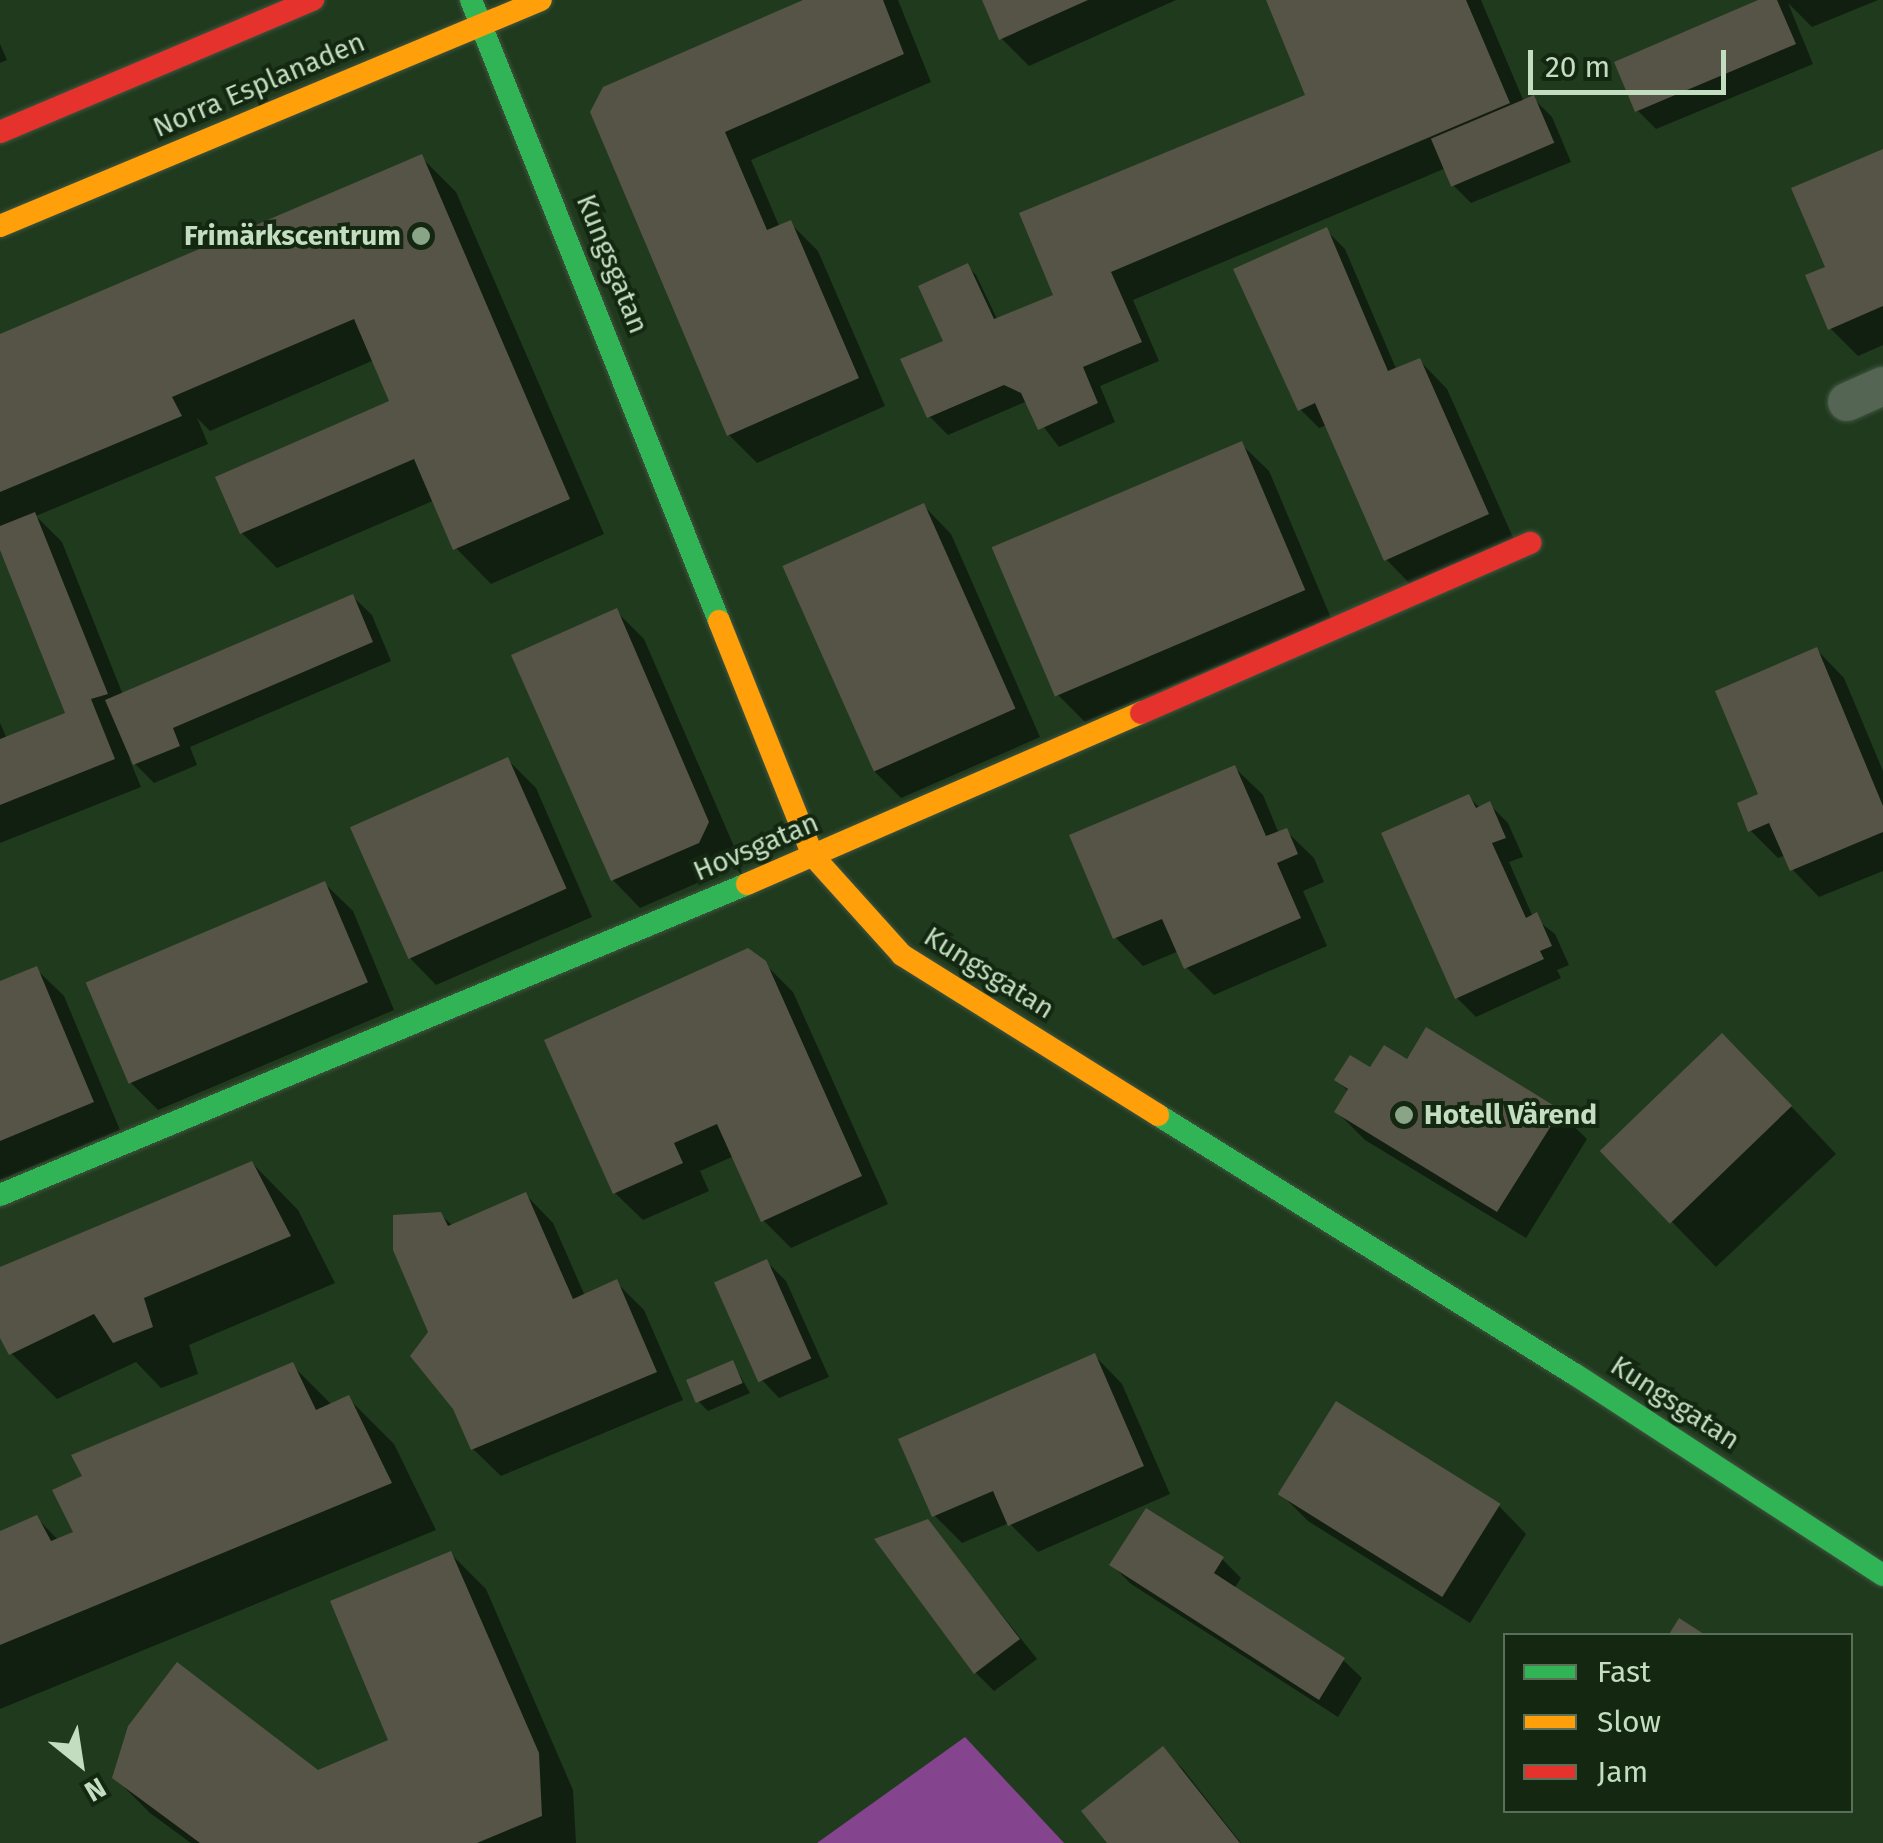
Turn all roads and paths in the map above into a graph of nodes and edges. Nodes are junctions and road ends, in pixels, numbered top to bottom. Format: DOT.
graph roads {
  1 [pos="312,0"];
  2 [pos="470,0"];
  3 [pos="541,0"];
  4 [pos="481,25"];
  5 [pos="0,132"];
  6 [pos="0,226"];
  7 [pos="1883,386"];
  8 [pos="1846,402"];
  9 [pos="1531,543"];
  10 [pos="813,856"];
  11 [pos="0,1195"];
  12 [pos="1883,1575"];
  1 -- 5 [label="street, Norra Esplanaden"];
  2 -- 4 [label="street, Kungsgatan"];
  3 -- 4 [label="street, Norra Esplanaden"];
  4 -- 6 [label="street, Norra Esplanaden"];
  4 -- 10 [label="street, Kungsgatan"];
  7 -- 8 [label="lane"];
  9 -- 10 [label="street, Hovsgatan"];
  10 -- 11 [label="street, Hovsgatan"];
  10 -- 12 [label="street, Kungsgatan"];
}
